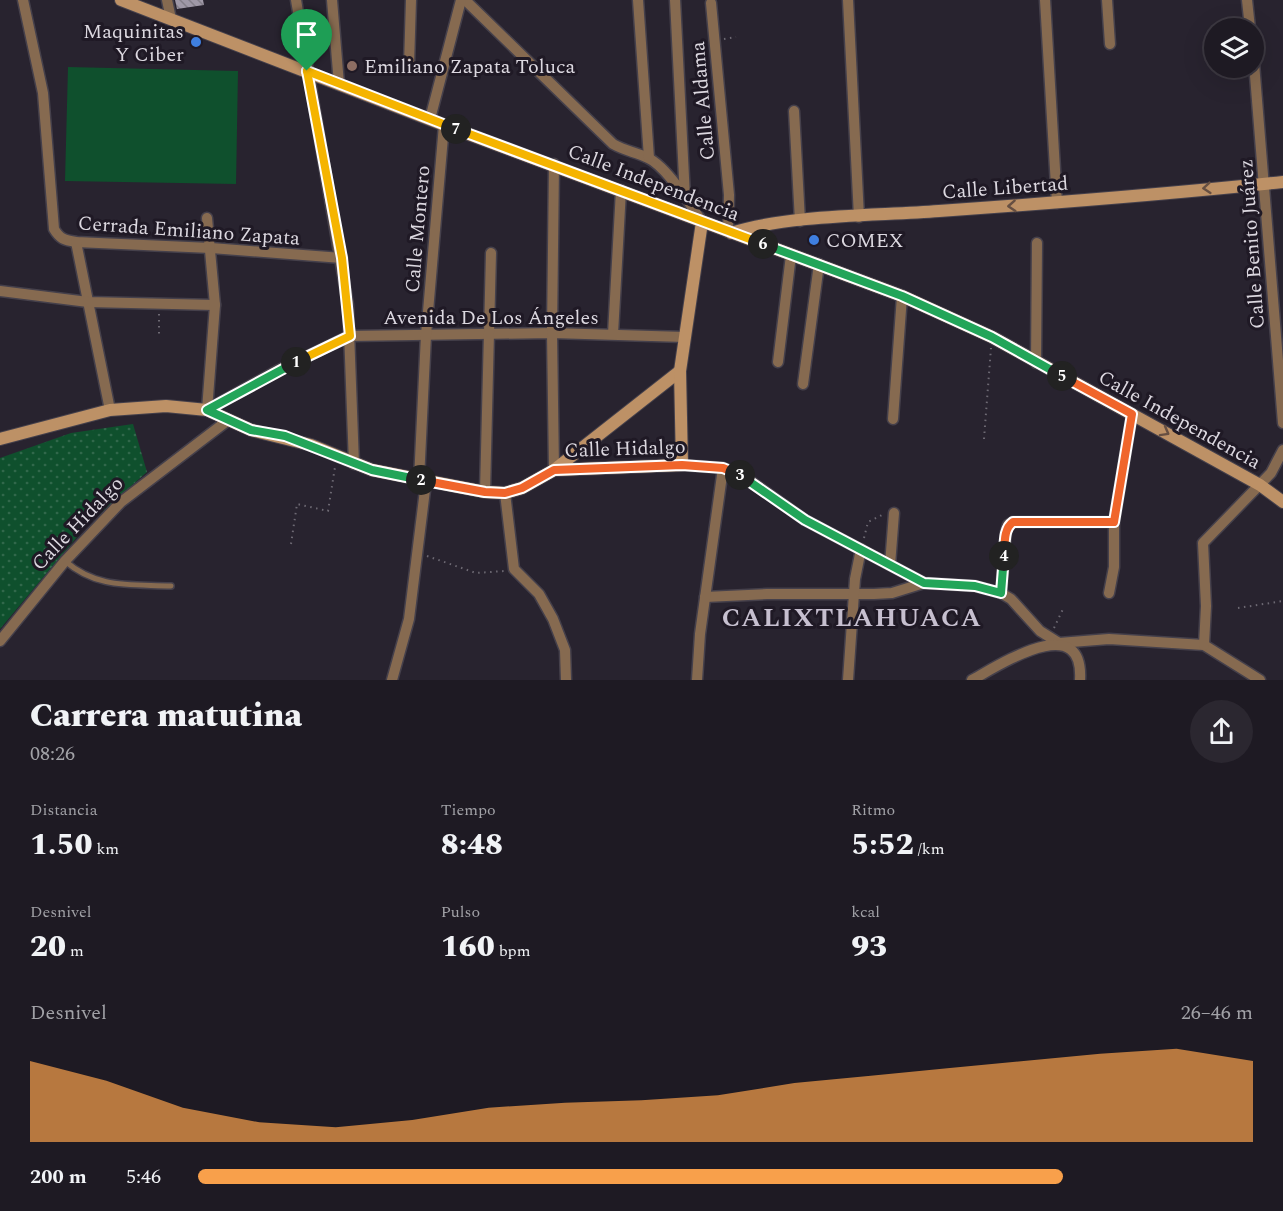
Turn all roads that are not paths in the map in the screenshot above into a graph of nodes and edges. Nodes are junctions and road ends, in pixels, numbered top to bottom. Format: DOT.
graph roads {
  1 [pos="23,0"];
  2 [pos="121,0"];
  3 [pos="167,0"];
  4 [pos="296,0"];
  5 [pos="332,0"];
  6 [pos="411,0"];
  7 [pos="461,0"];
  8 [pos="465,0"];
  9 [pos="638,0"];
  10 [pos="675,0"];
  11 [pos="848,0"];
  12 [pos="1045,0"];
  13 [pos="1107,0"];
  14 [pos="1247,0"];
  15 [pos="711,3"];
  16 [pos="1249,18"];
  17 [pos="171,19"];
  18 [pos="1110,44"];
  19 [pos="409,65"];
  20 [pos="307,71"];
  21 [pos="1255,78"];
  22 [pos="339,84"];
  23 [pos="794,111"];
  24 [pos="430,119"];
  25 [pos="444,125"];
  26 [pos="649,158"];
  27 [pos="554,164"];
  28 [pos="1283,182"];
  29 [pos="1265,184"];
  30 [pos="621,190"];
  31 [pos="685,198"];
  32 [pos="1057,203"];
  33 [pos="859,217"];
  34 [pos="207,218"];
  35 [pos="800,221"];
  36 [pos="702,222"];
  37 [pos="730,232"];
  38 [pos="76,242"];
  39 [pos="1037,243"];
  40 [pos="211,248"];
  41 [pos="491,253"];
  42 [pos="791,255"];
  43 [pos="342,258"];
  44 [pos="819,264"];
  45 [pos="0,291"];
  46 [pos="902,296"];
  47 [pos="88,302"];
  48 [pos="215,305"];
  49 [pos="552,333"];
  50 [pos="613,334"];
  51 [pos="1279,334"];
  52 [pos="426,335"];
  53 [pos="491,335"];
  54 [pos="350,336"];
  55 [pos="685,337"];
  56 [pos="778,362"];
  57 [pos="1036,363"];
  58 [pos="680,371"];
  59 [pos="803,384"];
  60 [pos="110,410"];
  61 [pos="207,410"];
  62 [pos="1132,414"];
  63 [pos="893,419"];
  64 [pos="227,421"];
  65 [pos="1283,423"];
  66 [pos="0,440"];
  67 [pos="1283,450"];
  68 [pos="354,464"];
  69 [pos="682,465"];
  70 [pos="723,468"];
  71 [pos="554,470"];
  72 [pos="423,481"];
  73 [pos="1260,485"];
  74 [pos="485,492"];
  75 [pos="505,493"];
  76 [pos="1283,502"];
  77 [pos="894,513"];
  78 [pos="1114,522"];
  79 [pos="861,549"];
  80 [pos="65,561"];
  81 [pos="890,564"];
  82 [pos="924,583"];
  83 [pos="171,586"];
  84 [pos="1001,593"];
  85 [pos="1109,593"];
  86 [pos="853,595"];
  87 [pos="705,597"];
  88 [pos="0,641"];
  89 [pos="1054,641"];
  90 [pos="1204,645"];
  91 [pos="392,680"];
  92 [pos="566,680"];
  93 [pos="697,680"];
  94 [pos="848,680"];
  95 [pos="972,680"];
  96 [pos="1080,680"];
  97 [pos="1260,680"];
  1 -- 38 [label="street, Cerrada Emiliano Zapata"];
  2 -- 17 [label="main road, Calle Independencia"];
  3 -- 17 [label="street"];
  4 -- 20 [label="street"];
  5 -- 22 [label="street"];
  6 -- 19 [label="street"];
  7 -- 24 [label="street"];
  8 -- 26 [label="street"];
  9 -- 26 [label="street"];
  10 -- 31 [label="street"];
  11 -- 33 [label="street"];
  12 -- 32 [label="street"];
  13 -- 18 [label="street"];
  14 -- 16 [label="street"];
  15 -- 37 [label="street, Calle Aldama"];
  17 -- 20 [label="main road, Calle Independencia"];
  20 -- 22 [label="main road, Calle Independencia"];
  20 -- 43 [label="street"];
  21 -- 29 [label="street, Calle Benito Juárez"];
  22 -- 24 [label="main road, Calle Independencia"];
  23 -- 35 [label="street"];
  24 -- 25 [label="main road, Calle Independencia"];
  25 -- 27 [label="main road, Calle Independencia"];
  25 -- 52 [label="street, Calle Montero"];
  26 -- 31 [label="street"];
  27 -- 30 [label="main road, Calle Independencia"];
  27 -- 49 [label="street"];
  28 -- 29 [label="main road, Calle Libertad"];
  29 -- 32 [label="main road, Calle Libertad, one-way"];
  29 -- 51 [label="street, Calle Benito Juárez"];
  30 -- 36 [label="main road, Calle Independencia"];
  30 -- 50 [label="street"];
  31 -- 36 [label="street"];
  32 -- 33 [label="main road, Calle Libertad, one-way"];
  33 -- 35 [label="main road, Calle Libertad"];
  34 -- 40 [label="street"];
  35 -- 37 [label="main road, Calle Libertad"];
  36 -- 37 [label="main road, Calle Independencia"];
  36 -- 55 [label="main road"];
  37 -- 42 [label="main road, Calle Independencia"];
  38 -- 40 [label="street, Cerrada Emiliano Zapata"];
  38 -- 47 [label="street"];
  39 -- 57 [label="street"];
  40 -- 43 [label="street, Cerrada Emiliano Zapata"];
  40 -- 48 [label="street"];
  41 -- 53 [label="street"];
  42 -- 44 [label="main road, Calle Independencia"];
  42 -- 56 [label="street"];
  43 -- 54 [label="street"];
  44 -- 46 [label="main road, Calle Independencia"];
  44 -- 59 [label="street"];
  45 -- 47 [label="street"];
  46 -- 57 [label="main road, Calle Independencia"];
  46 -- 63 [label="street"];
  47 -- 48 [label="street"];
  47 -- 60 [label="street"];
  48 -- 61 [label="street"];
  49 -- 50 [label="street, Avenida De Los Ángeles"];
  49 -- 53 [label="street, Avenida De Los Ángeles"];
  49 -- 71 [label="street"];
  50 -- 55 [label="street, Avenida De Los Ángeles"];
  51 -- 65 [label="street, Calle Benito Juárez"];
  52 -- 53 [label="street, Avenida De Los Ángeles"];
  52 -- 54 [label="street, Avenida De Los Ángeles"];
  52 -- 72 [label="street, Calle Montero"];
  53 -- 74 [label="street"];
  54 -- 61 [label="street, Avenida De Los Ángeles"];
  54 -- 68 [label="street"];
  55 -- 58 [label="main road"];
  57 -- 62 [label="main road, Calle Independencia"];
  58 -- 69 [label="main road"];
  58 -- 71 [label="main road"];
  60 -- 61 [label="main road"];
  60 -- 66 [label="main road"];
  61 -- 64 [label="main road"];
  62 -- 73 [label="main road, Calle Independencia, one-way"];
  62 -- 78 [label="street"];
  64 -- 68 [label="main road, Calle Hidalgo"];
  64 -- 80 [label="street, Calle Hidalgo"];
  67 -- 73 [label="street"];
  68 -- 72 [label="main road, Calle Hidalgo"];
  69 -- 70 [label="street, Calle Hidalgo"];
  69 -- 71 [label="main road, Calle Hidalgo"];
  70 -- 79 [label="street, Calle Hidalgo"];
  70 -- 87 [label="street"];
  71 -- 75 [label="main road, Calle Hidalgo"];
  72 -- 74 [label="main road, Calle Hidalgo"];
  72 -- 91 [label="street, Calle Montero"];
  73 -- 76 [label="main road, Calle Independencia"];
  73 -- 90 [label="street"];
  74 -- 75 [label="main road, Calle Hidalgo"];
  75 -- 92 [label="street"];
  77 -- 81 [label="street"];
  78 -- 84 [label="street"];
  78 -- 85 [label="street"];
  79 -- 81 [label="street, Calle Hidalgo"];
  79 -- 86 [label="street"];
  80 -- 83 [label="lane"];
  80 -- 88 [label="street, Calle Hidalgo"];
  81 -- 82 [label="street, Calle Hidalgo"];
  82 -- 84 [label="street, Calle Hidalgo"];
  82 -- 86 [label="street"];
  84 -- 89 [label="street, Calle Hidalgo"];
  86 -- 87 [label="street"];
  86 -- 94 [label="street"];
  87 -- 93 [label="street"];
  89 -- 90 [label="street"];
  89 -- 95 [label="street"];
  89 -- 96 [label="street, Calle Hidalgo"];
  90 -- 97 [label="street"];
}
